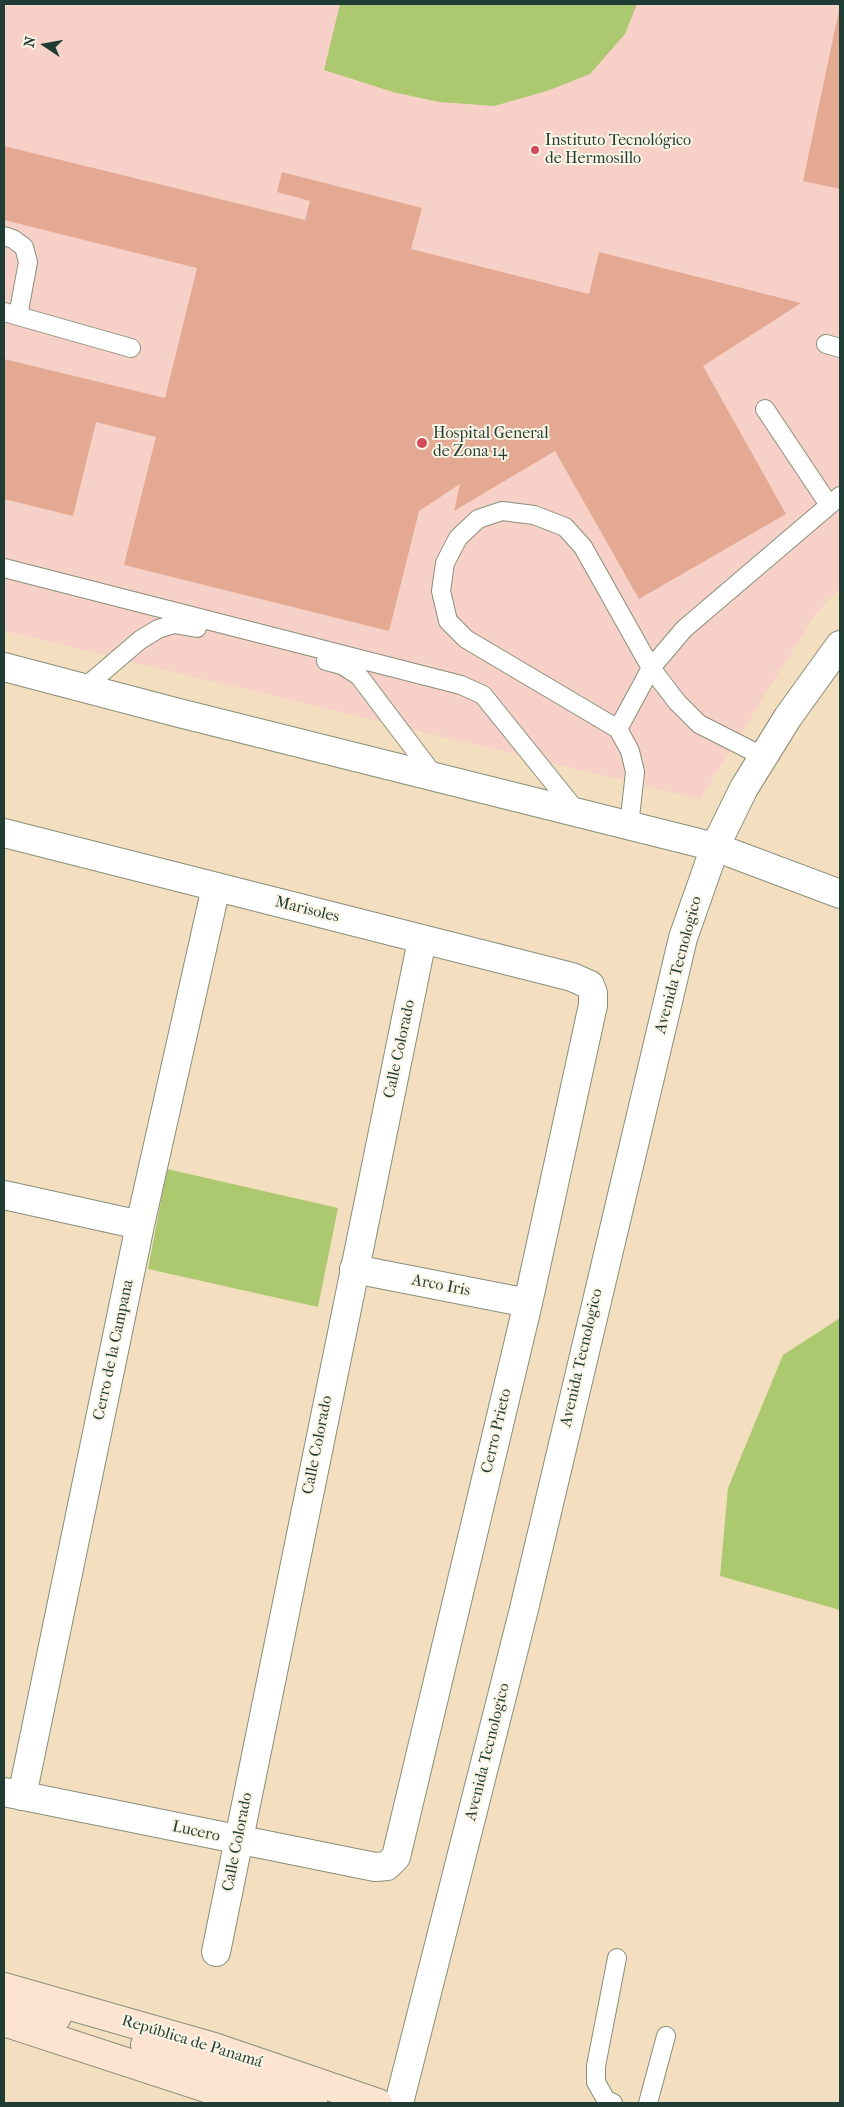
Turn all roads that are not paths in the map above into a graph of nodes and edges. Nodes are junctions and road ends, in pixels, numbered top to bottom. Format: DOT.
graph roads {
  1 [pos="4,236"];
  2 [pos="11,314"];
  3 [pos="131,348"];
  4 [pos="765,409"];
  5 [pos="835,501"];
  6 [pos="4,568"];
  7 [pos="840,645"];
  8 [pos="4,667"];
  9 [pos="651,668"];
  10 [pos="84,688"];
  11 [pos="618,729"];
  12 [pos="764,757"];
  13 [pos="436,778"];
  14 [pos="578,813"];
  15 [pos="629,826"];
  16 [pos="5,839"];
  17 [pos="714,847"];
  18 [pos="216,887"];
  19 [pos="840,894"];
  20 [pos="422,940"];
  21 [pos="593,1005"];
  22 [pos="4,1196"];
  23 [pos="140,1225"];
  24 [pos="354,1269"];
  25 [pos="528,1303"];
  26 [pos="13,1794"];
  27 [pos="238,1840"];
  28 [pos="396,1856"];
  29 [pos="216,1952"];
  30 [pos="618,1958"];
  31 [pos="4,1987"];
  32 [pos="4,2011"];
  33 [pos="4,2022"];
  34 [pos="666,2036"];
  35 [pos="252,2103"];
  36 [pos="313,2103"];
  37 [pos="378,2103"];
  38 [pos="399,2103"];
  39 [pos="613,2103"];
  40 [pos="648,2103"];
  1 -- 2 [label="lane"];
  2 -- 3 [label="lane"];
  4 -- 5 [label="lane"];
  5 -- 9 [label="lane"];
  6 -- 14 [label="lane"];
  7 -- 12 [label="street, Avenida Tecnologico"];
  8 -- 10 [label="street"];
  9 -- 11 [label="lane"];
  9 -- 11 [label="lane"];
  9 -- 12 [label="lane"];
  10 -- 13 [label="street"];
  10 -- 13 [label="lane"];
  11 -- 15 [label="lane"];
  12 -- 17 [label="street, Avenida Tecnologico"];
  13 -- 14 [label="street"];
  14 -- 15 [label="street"];
  15 -- 17 [label="street"];
  16 -- 18 [label="street, Marisoles"];
  17 -- 19 [label="street"];
  17 -- 38 [label="street, Avenida Tecnologico"];
  18 -- 20 [label="street, Marisoles"];
  18 -- 23 [label="street, Cerro de la Campana"];
  20 -- 21 [label="street, Marisoles"];
  20 -- 24 [label="street, Calle Colorado"];
  21 -- 25 [label="street, Cerro Prieto"];
  22 -- 23 [label="street"];
  23 -- 26 [label="street, Cerro de la Campana"];
  24 -- 25 [label="street, Arco Iris"];
  24 -- 27 [label="street, Calle Colorado"];
  25 -- 28 [label="street, Cerro Prieto"];
  26 -- 27 [label="street, Lucero"];
  27 -- 28 [label="street, Lucero"];
  27 -- 29 [label="street, Calle Colorado"];
  30 -- 39 [label="lane"];
  31 -- 37 [label="main road, República de Panamá"];
  32 -- 36 [label="main road"];
  33 -- 35 [label="main road"];
  34 -- 40 [label="lane"];
}
